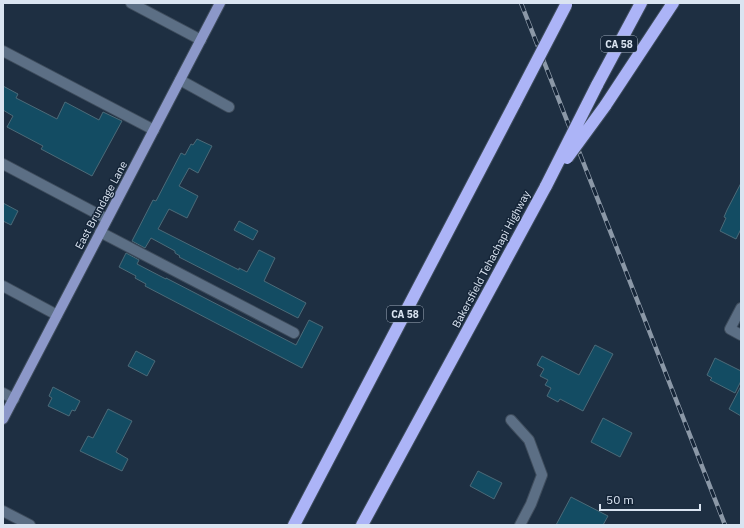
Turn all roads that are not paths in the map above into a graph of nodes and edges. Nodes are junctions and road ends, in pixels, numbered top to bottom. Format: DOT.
graph roads {
  1 [pos="131,3"];
  2 [pos="220,3"];
  3 [pos="641,3"];
  4 [pos="673,3"];
  5 [pos="566,4"];
  6 [pos="201,40"];
  7 [pos="3,51"];
  8 [pos="180,80"];
  9 [pos="229,107"];
  10 [pos="154,130"];
  11 [pos="3,164"];
  12 [pos="546,186"];
  13 [pos="107,219"];
  14 [pos="100,232"];
  15 [pos="3,286"];
  16 [pos="741,308"];
  17 [pos="58,314"];
  18 [pos="294,333"];
  19 [pos="741,336"];
  20 [pos="3,393"];
  21 [pos="14,398"];
  22 [pos="3,419"];
  23 [pos="511,420"];
  24 [pos="3,511"];
  25 [pos="30,525"];
  26 [pos="294,525"];
  27 [pos="362,525"];
  28 [pos="520,525"];
  1 -- 6 [label="street"];
  2 -- 6 [label="main road, East Brundage Lane"];
  3 -- 12 [label="highway, Bakersfield Tehachapi Highway / CA 58, bridge"];
  4 -- 12 [label="highway, bridge"];
  5 -- 26 [label="highway, CA 58, bridge"];
  6 -- 8 [label="main road, East Brundage Lane"];
  7 -- 10 [label="street"];
  8 -- 9 [label="street"];
  8 -- 10 [label="main road, East Brundage Lane"];
  10 -- 13 [label="main road, East Brundage Lane"];
  11 -- 13 [label="street"];
  12 -- 27 [label="highway, Bakersfield Tehachapi Highway / CA 58"];
  13 -- 14 [label="main road, East Brundage Lane"];
  14 -- 17 [label="main road, East Brundage Lane"];
  14 -- 18 [label="street"];
  15 -- 17 [label="street"];
  16 -- 19 [label="street"];
  17 -- 21 [label="main road, East Brundage Lane"];
  20 -- 21 [label="street"];
  21 -- 22 [label="main road, East Brundage Lane"];
  23 -- 28 [label="street"];
  24 -- 25 [label="street"];
}
